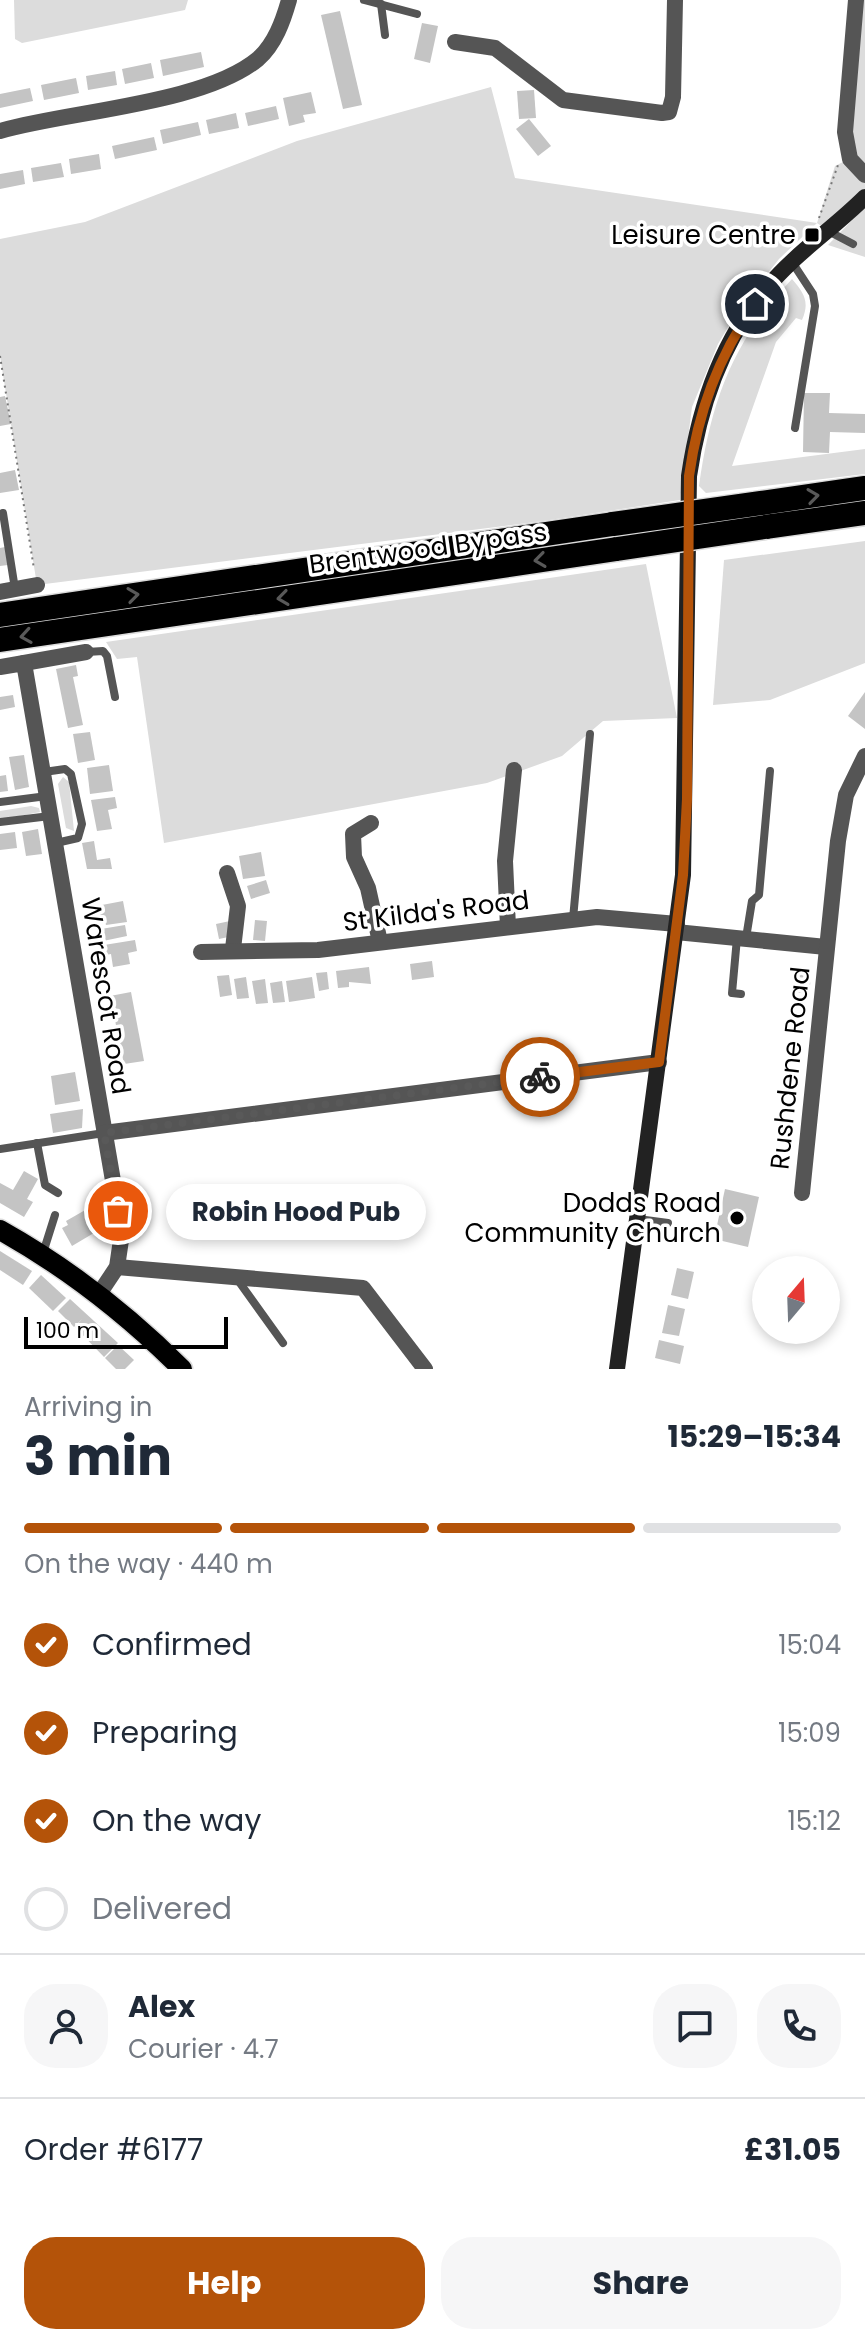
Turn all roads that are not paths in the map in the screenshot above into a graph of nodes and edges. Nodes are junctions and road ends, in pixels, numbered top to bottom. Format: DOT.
graph roads {
  1 [pos="289,0"];
  2 [pos="364,0"];
  3 [pos="675,0"];
  4 [pos="856,0"];
  5 [pos="381,4"];
  6 [pos="417,14"];
  7 [pos="385,35"];
  8 [pos="455,42"];
  9 [pos="0,131"];
  10 [pos="865,175"];
  11 [pos="865,197"];
  12 [pos="830,232"];
  13 [pos="853,244"];
  14 [pos="792,262"];
  15 [pos="795,428"];
  16 [pos="865,488"];
  17 [pos="3,513"];
  18 [pos="865,513"];
  19 [pos="763,515"];
  20 [pos="37,585"];
  21 [pos="8,590"];
  22 [pos="0,615"];
  23 [pos="0,640"];
  24 [pos="86,652"];
  25 [pos="24,663"];
  26 [pos="0,667"];
  27 [pos="115,697"];
  28 [pos="590,734"];
  29 [pos="865,756"];
  30 [pos="514,770"];
  31 [pos="770,771"];
  32 [pos="44,772"];
  33 [pos="47,796"];
  34 [pos="0,802"];
  35 [pos="50,816"];
  36 [pos="0,822"];
  37 [pos="371,823"];
  38 [pos="56,843"];
  39 [pos="227,873"];
  40 [pos="573,919"];
  41 [pos="508,927"];
  42 [pos="677,928"];
  43 [pos="742,938"];
  44 [pos="380,942"];
  45 [pos="826,947"];
  46 [pos="233,949"];
  47 [pos="201,952"];
  48 [pos="741,994"];
  49 [pos="659,1062"];
  50 [pos="104,1133"];
  51 [pos="37,1143"];
  52 [pos="0,1149"];
  53 [pos="58,1193"];
  54 [pos="802,1193"];
  55 [pos="55,1215"];
  56 [pos="637,1218"];
  57 [pos="668,1223"];
  58 [pos="0,1230"];
  59 [pos="42,1254"];
  60 [pos="117,1267"];
  61 [pos="237,1279"];
  62 [pos="99,1294"];
  63 [pos="283,1343"];
  64 [pos="182,1369"];
  65 [pos="425,1369"];
  66 [pos="617,1369"];
  1 -- 9 [label="street"];
  2 -- 5 [label="lane"];
  3 -- 8 [label="street"];
  4 -- 10 [label="street"];
  5 -- 6 [label="lane"];
  5 -- 7 [label="lane"];
  11 -- 12 [label="street"];
  12 -- 13 [label="lane"];
  12 -- 14 [label="street"];
  14 -- 15 [label="lane"];
  14 -- 42 [label="street"];
  19 -- 16 [label="highway, Brentwood Bypass, one-way"];
  17 -- 21 [label="lane"];
  18 -- 19 [label="highway, Brentwood Bypass"];
  22 -- 19 [label="highway, Brentwood Bypass, one-way, bridge"];
  19 -- 23 [label="highway, Brentwood Bypass, one-way, bridge"];
  20 -- 21 [label="street"];
  24 -- 25 [label="street"];
  24 -- 27 [label="lane"];
  25 -- 26 [label="street"];
  25 -- 32 [label="street, Warescot Road"];
  28 -- 40 [label="lane"];
  29 -- 45 [label="street, Rushdene Road"];
  30 -- 41 [label="street"];
  31 -- 43 [label="lane"];
  32 -- 33 [label="street, Warescot Road"];
  32 -- 38 [label="lane"];
  33 -- 34 [label="lane"];
  33 -- 35 [label="street, Warescot Road"];
  35 -- 36 [label="lane"];
  35 -- 38 [label="street, Warescot Road"];
  37 -- 44 [label="street"];
  38 -- 50 [label="street, Warescot Road"];
  39 -- 46 [label="street"];
  40 -- 41 [label="street, St Kilda's Road"];
  40 -- 42 [label="street, St Kilda's Road"];
  41 -- 44 [label="street, St Kilda's Road"];
  42 -- 43 [label="street, Rushdene Road"];
  42 -- 49 [label="street"];
  43 -- 45 [label="street, Rushdene Road"];
  43 -- 48 [label="lane"];
  44 -- 46 [label="street, St Kilda's Road"];
  45 -- 54 [label="street, Rushdene Road"];
  46 -- 47 [label="street, St Kilda's Road"];
  49 -- 50 [label="street"];
  49 -- 56 [label="street"];
  50 -- 51 [label="lane"];
  50 -- 60 [label="street, Warescot Road"];
  51 -- 52 [label="lane"];
  51 -- 53 [label="lane"];
  55 -- 59 [label="lane"];
  56 -- 57 [label="lane"];
  56 -- 66 [label="street"];
  58 -- 59 [label="main road"];
  59 -- 62 [label="main road"];
  60 -- 61 [label="street"];
  60 -- 62 [label="street, Warescot Road"];
  61 -- 63 [label="lane"];
  61 -- 65 [label="street"];
  62 -- 64 [label="main road"];
}
